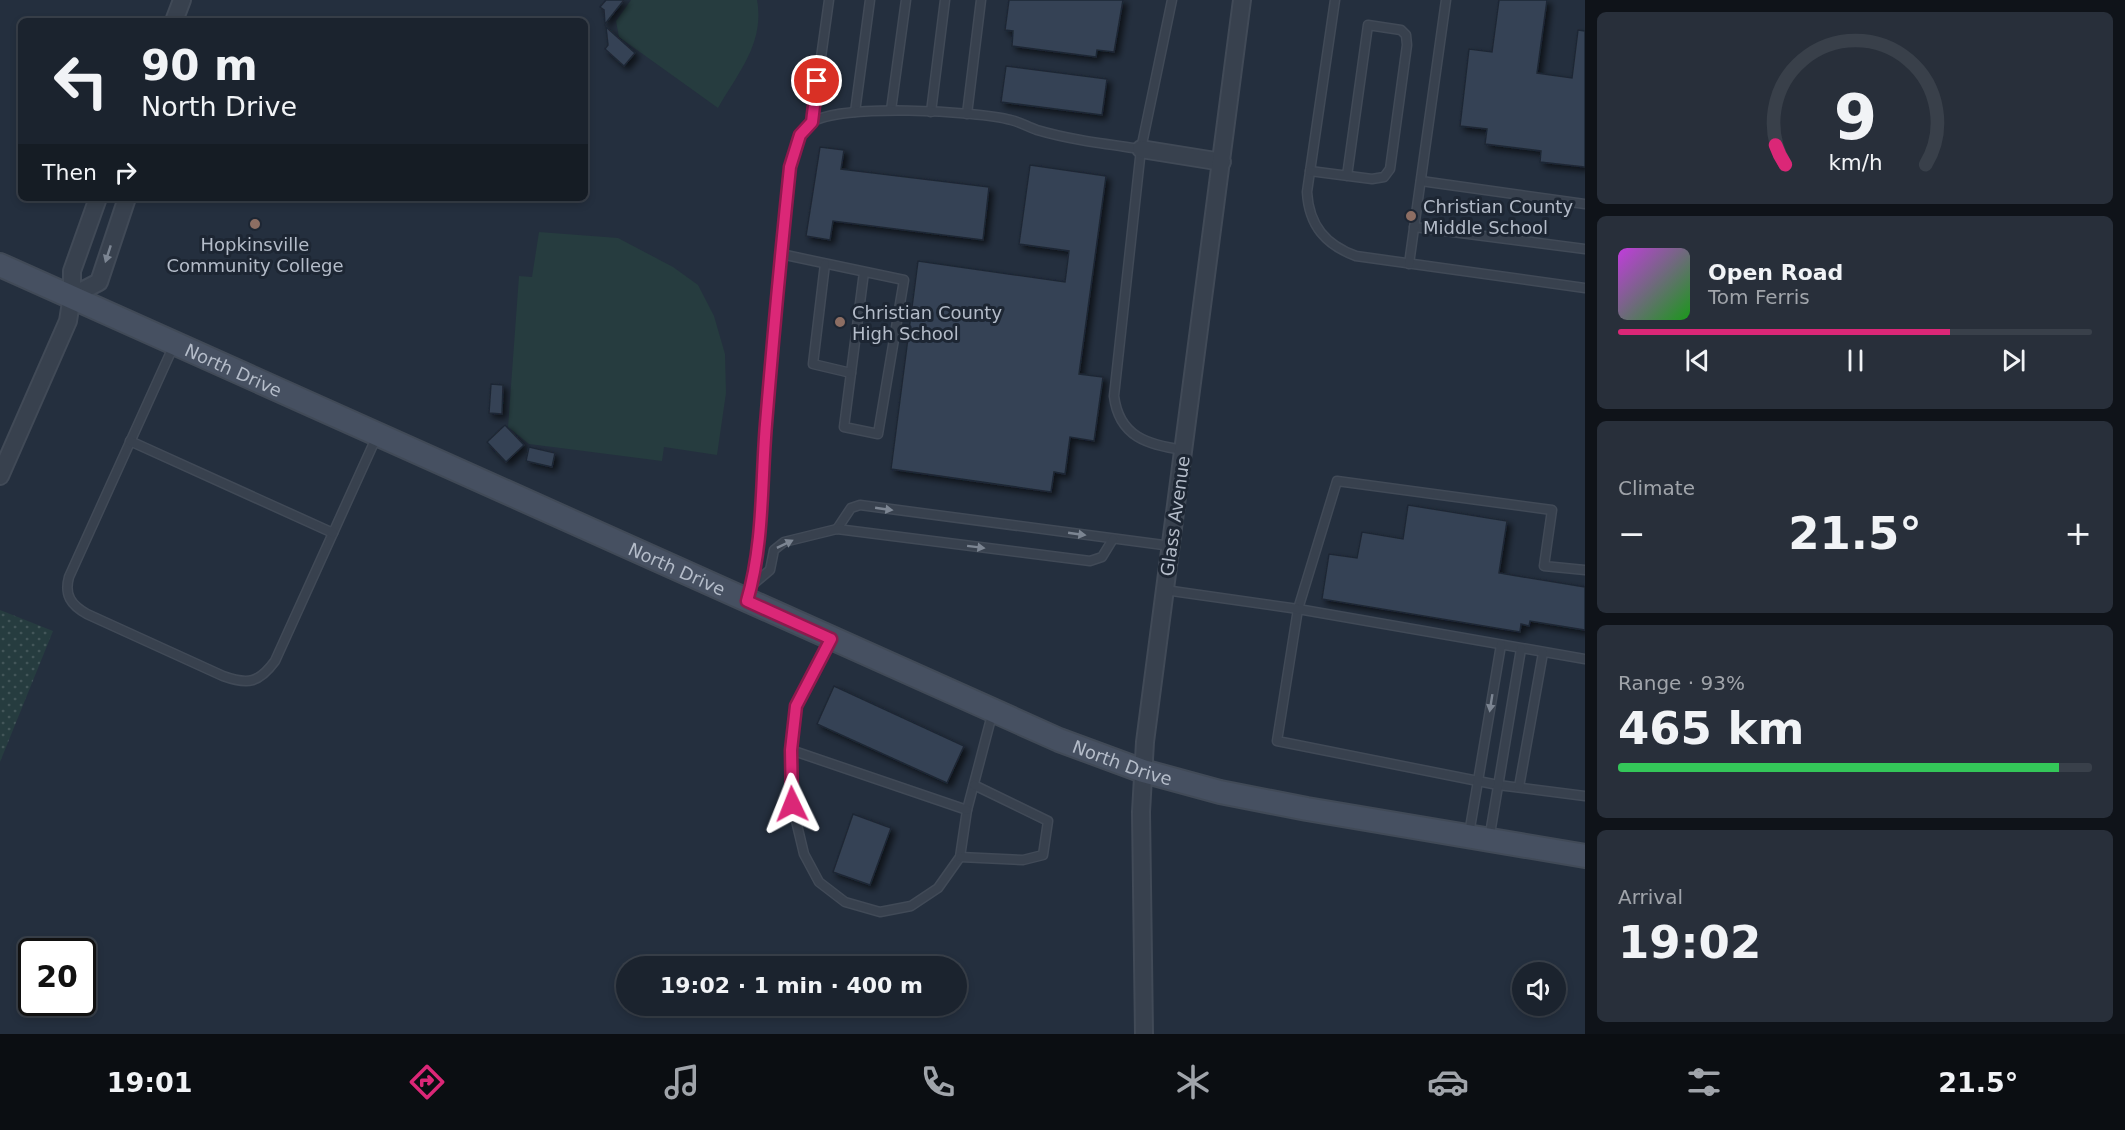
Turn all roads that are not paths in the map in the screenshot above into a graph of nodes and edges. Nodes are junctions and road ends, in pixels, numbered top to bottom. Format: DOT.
graph roads {
  1 [pos="182,0"];
  2 [pos="829,0"];
  3 [pos="870,0"];
  4 [pos="906,0"];
  5 [pos="945,0"];
  6 [pos="981,0"];
  7 [pos="1172,0"];
  8 [pos="1242,0"];
  9 [pos="1335,0"];
  10 [pos="1446,0"];
  11 [pos="175,18"];
  12 [pos="891,110"];
  13 [pos="855,112"];
  14 [pos="931,112"];
  15 [pos="968,114"];
  16 [pos="812,122"];
  17 [pos="1141,149"];
  18 [pos="1222,162"];
  19 [pos="1310,171"];
  20 [pos="1347,176"];
  21 [pos="1420,181"];
  22 [pos="97,201"];
  23 [pos="126,201"];
  24 [pos="1585,204"];
  25 [pos="1414,227"];
  26 [pos="1585,249"];
  27 [pos="781,254"];
  28 [pos="825,264"];
  29 [pos="1409,264"];
  30 [pos="0,265"];
  31 [pos="864,272"];
  32 [pos="1585,288"];
  33 [pos="72,296"];
  34 [pos="175,342"];
  35 [pos="851,373"];
  36 [pos="378,434"];
  37 [pos="130,441"];
  38 [pos="1184,450"];
  39 [pos="0,476"];
  40 [pos="837,529"];
  41 [pos="333,533"];
  42 [pos="1113,539"];
  43 [pos="1171,546"];
  44 [pos="1585,570"];
  45 [pos="1165,590"];
  46 [pos="749,594"];
  47 [pos="1298,609"];
  48 [pos="831,639"];
  49 [pos="1501,645"];
  50 [pos="1521,649"];
  51 [pos="1544,652"];
  52 [pos="1585,659"];
  53 [pos="993,711"];
  54 [pos="791,750"];
  55 [pos="1143,771"];
  56 [pos="1478,781"];
  57 [pos="1498,784"];
  58 [pos="974,785"];
  59 [pos="1520,787"];
  60 [pos="1585,796"];
  61 [pos="967,810"];
  62 [pos="1478,838"];
  63 [pos="1585,856"];
  64 [pos="960,857"];
  65 [pos="1144,1034"];
  1 -- 11 [label="street"];
  2 -- 16 [label="lane"];
  3 -- 13 [label="lane"];
  4 -- 12 [label="lane"];
  5 -- 14 [label="lane"];
  6 -- 15 [label="lane"];
  7 -- 17 [label="lane"];
  8 -- 18 [label="street, Glass Avenue"];
  9 -- 19 [label="lane"];
  10 -- 21 [label="lane"];
  12 -- 13 [label="lane"];
  12 -- 14 [label="lane"];
  13 -- 16 [label="lane"];
  14 -- 15 [label="lane"];
  15 -- 17 [label="lane"];
  16 -- 27 [label="lane"];
  17 -- 18 [label="street"];
  17 -- 38 [label="lane"];
  18 -- 38 [label="street, Glass Avenue"];
  19 -- 20 [label="lane"];
  19 -- 29 [label="lane"];
  20 -- 20 [label="lane"];
  21 -- 24 [label="lane"];
  21 -- 25 [label="lane"];
  22 -- 33 [label="street"];
  23 -- 33 [label="street, one-way"];
  25 -- 26 [label="lane"];
  25 -- 29 [label="lane"];
  27 -- 28 [label="lane"];
  27 -- 46 [label="lane"];
  28 -- 31 [label="lane"];
  28 -- 35 [label="lane"];
  29 -- 32 [label="lane"];
  30 -- 33 [label="main road, North Drive"];
  31 -- 35 [label="lane"];
  31 -- 35 [label="lane"];
  33 -- 34 [label="main road, North Drive"];
  33 -- 39 [label="street"];
  34 -- 36 [label="main road, North Drive"];
  34 -- 37 [label="lane"];
  36 -- 41 [label="lane"];
  36 -- 46 [label="main road, North Drive"];
  37 -- 41 [label="lane"];
  37 -- 41 [label="lane"];
  38 -- 43 [label="street, Glass Avenue"];
  40 -- 42 [label="lane, one-way"];
  40 -- 42 [label="lane, one-way"];
  46 -- 40 [label="lane, one-way"];
  42 -- 43 [label="lane"];
  43 -- 45 [label="street, Glass Avenue"];
  44 -- 47 [label="lane"];
  45 -- 47 [label="lane"];
  45 -- 55 [label="street, Glass Avenue"];
  46 -- 48 [label="main road, North Drive"];
  47 -- 49 [label="lane"];
  47 -- 56 [label="lane"];
  48 -- 53 [label="main road, North Drive"];
  48 -- 54 [label="lane"];
  49 -- 50 [label="lane"];
  49 -- 56 [label="lane, one-way"];
  50 -- 51 [label="lane"];
  50 -- 57 [label="lane"];
  51 -- 52 [label="lane"];
  51 -- 59 [label="lane"];
  53 -- 55 [label="main road, North Drive"];
  53 -- 58 [label="lane"];
  54 -- 61 [label="lane"];
  54 -- 64 [label="lane"];
  55 -- 62 [label="main road, North Drive"];
  55 -- 65 [label="street, Glass Avenue"];
  56 -- 57 [label="lane"];
  56 -- 62 [label="lane"];
  57 -- 59 [label="lane"];
  57 -- 62 [label="lane"];
  58 -- 61 [label="lane"];
  58 -- 64 [label="lane"];
  59 -- 60 [label="lane"];
  61 -- 64 [label="lane"];
  62 -- 63 [label="main road, North Drive"];
}
